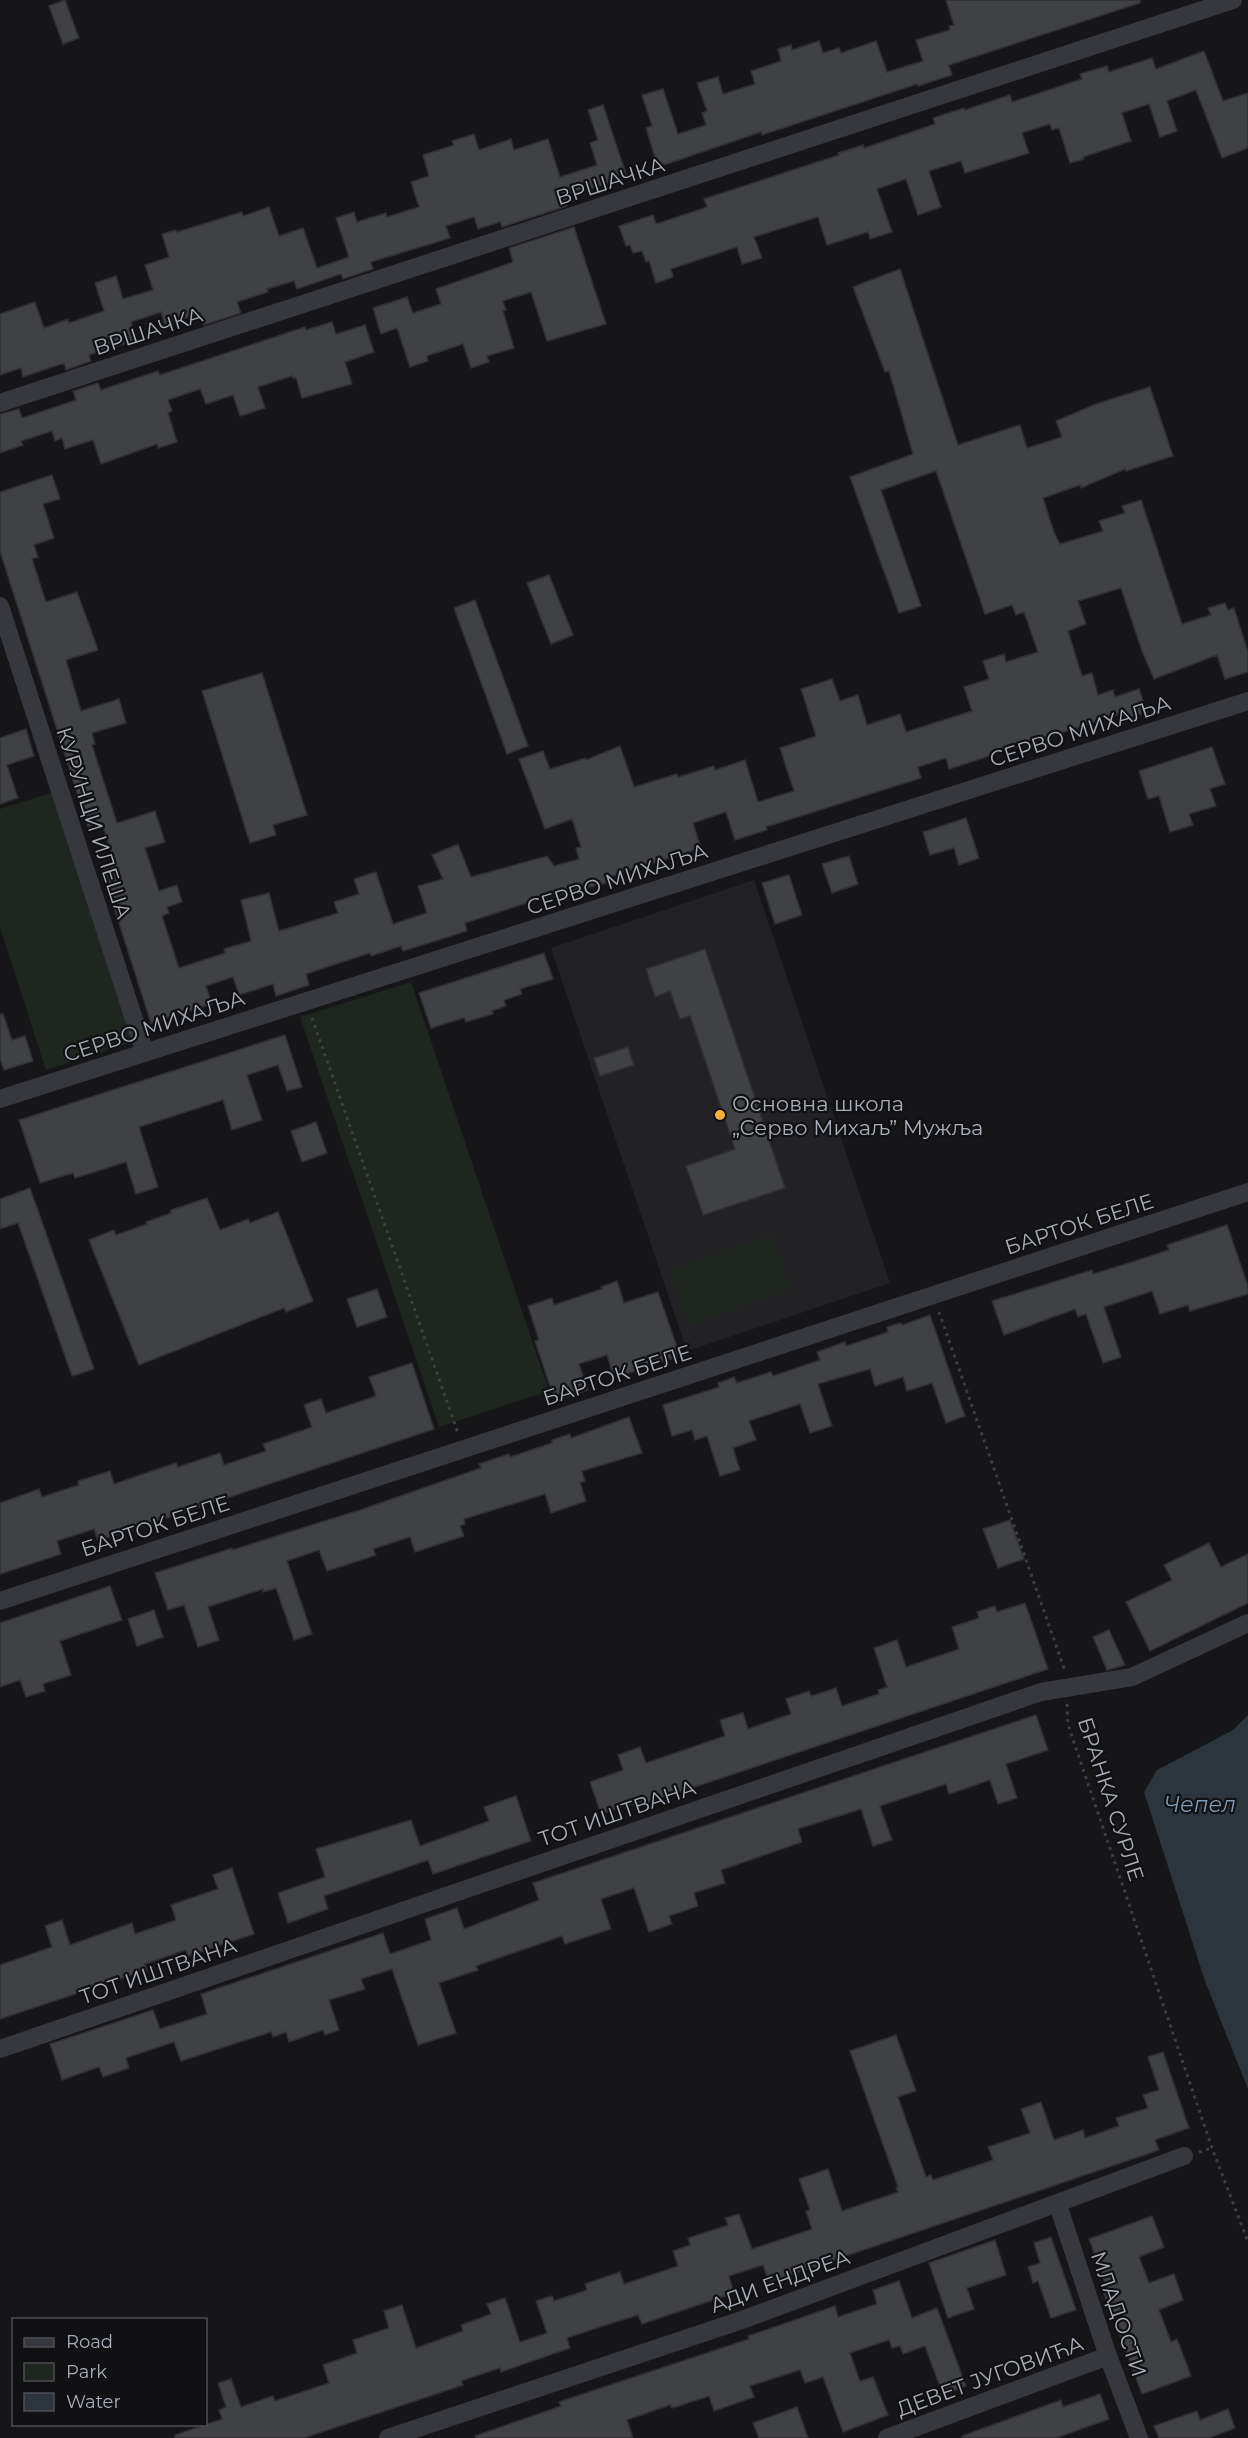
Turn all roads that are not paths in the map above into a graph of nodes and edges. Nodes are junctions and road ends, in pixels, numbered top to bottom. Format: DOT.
graph roads {
  1 [pos="1233,0"];
  2 [pos="0,403"];
  3 [pos="0,606"];
  4 [pos="1248,701"];
  5 [pos="145,1053"];
  6 [pos="0,1099"];
  7 [pos="1248,1192"];
  8 [pos="0,1600"];
  9 [pos="1248,1623"];
  10 [pos="0,2049"];
  11 [pos="1184,2156"];
  12 [pos="1058,2205"];
  13 [pos="1108,2356"];
  14 [pos="388,2438"];
  15 [pos="887,2438"];
  16 [pos="1139,2438"];
  1 -- 2 [label="street, ВРШАЧКА"];
  3 -- 5 [label="street, КУРУНЦИ ИЛЕША"];
  4 -- 5 [label="street, СЕРВО МИХАЉА"];
  5 -- 6 [label="street, СЕРВО МИХАЉА"];
  7 -- 8 [label="street, БАРТОК БЕЛЕ"];
  9 -- 10 [label="street, ТОТ ИШТВАНА"];
  11 -- 12 [label="street, АДИ ЕНДРЕА"];
  12 -- 13 [label="street, МЛАДОСТИ"];
  12 -- 14 [label="street, АДИ ЕНДРЕА"];
  13 -- 15 [label="street, ДЕВЕТ ЈУГОВИЋА"];
  13 -- 16 [label="street, МЛАДОСТИ"];
}
